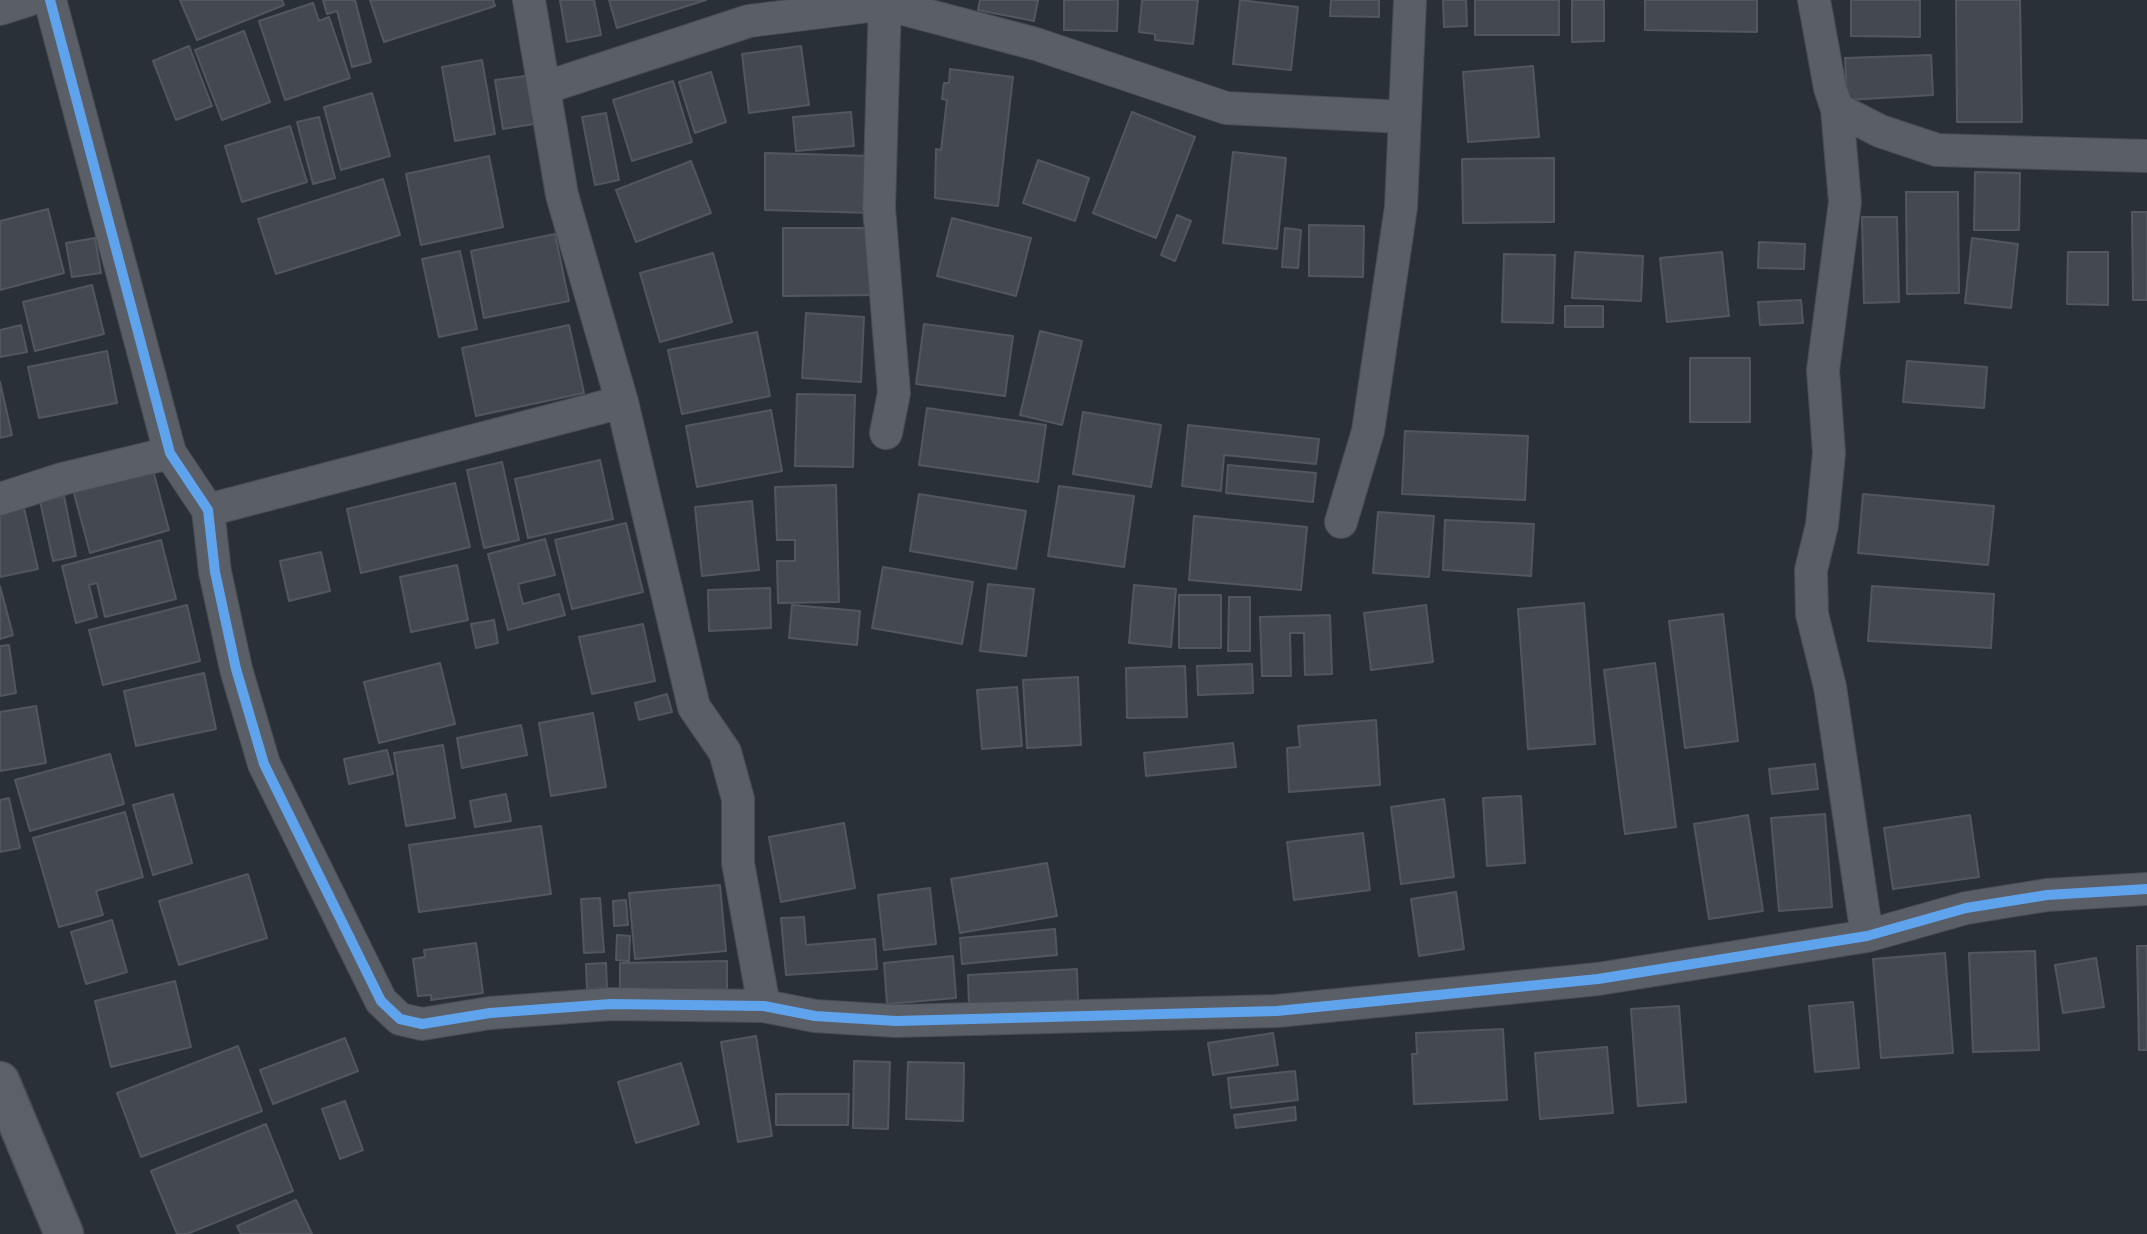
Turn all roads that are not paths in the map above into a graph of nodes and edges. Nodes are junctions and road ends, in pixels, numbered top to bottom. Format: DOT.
graph roads {
  1 [pos="28,0"];
  2 [pos="50,0"];
  3 [pos="529,0"];
  4 [pos="1410,0"];
  5 [pos="1814,0"];
  6 [pos="885,2"];
  7 [pos="0,9"];
  8 [pos="544,88"];
  9 [pos="1837,109"];
  10 [pos="1403,117"];
  11 [pos="2147,156"];
  12 [pos="622,402"];
  13 [pos="886,433"];
  14 [pos="170,453"];
  15 [pos="0,499"];
  16 [pos="208,510"];
  17 [pos="1341,522"];
  18 [pos="2147,889"];
  19 [pos="1867,936"];
  20 [pos="764,1006"];
  21 [pos="0,1081"];
  22 [pos="64,1234"];
  1 -- 7 [label="street"];
  2 -- 14 [label="street"];
  3 -- 8 [label="street"];
  4 -- 10 [label="street"];
  5 -- 9 [label="street"];
  6 -- 8 [label="street"];
  6 -- 10 [label="street"];
  6 -- 13 [label="street"];
  8 -- 12 [label="street"];
  9 -- 11 [label="street"];
  9 -- 19 [label="street"];
  10 -- 17 [label="street"];
  12 -- 16 [label="street"];
  12 -- 20 [label="street"];
  14 -- 15 [label="street"];
  14 -- 16 [label="street"];
  16 -- 20 [label="street"];
  18 -- 19 [label="street"];
  19 -- 20 [label="street"];
  21 -- 22 [label="main road"];
}
